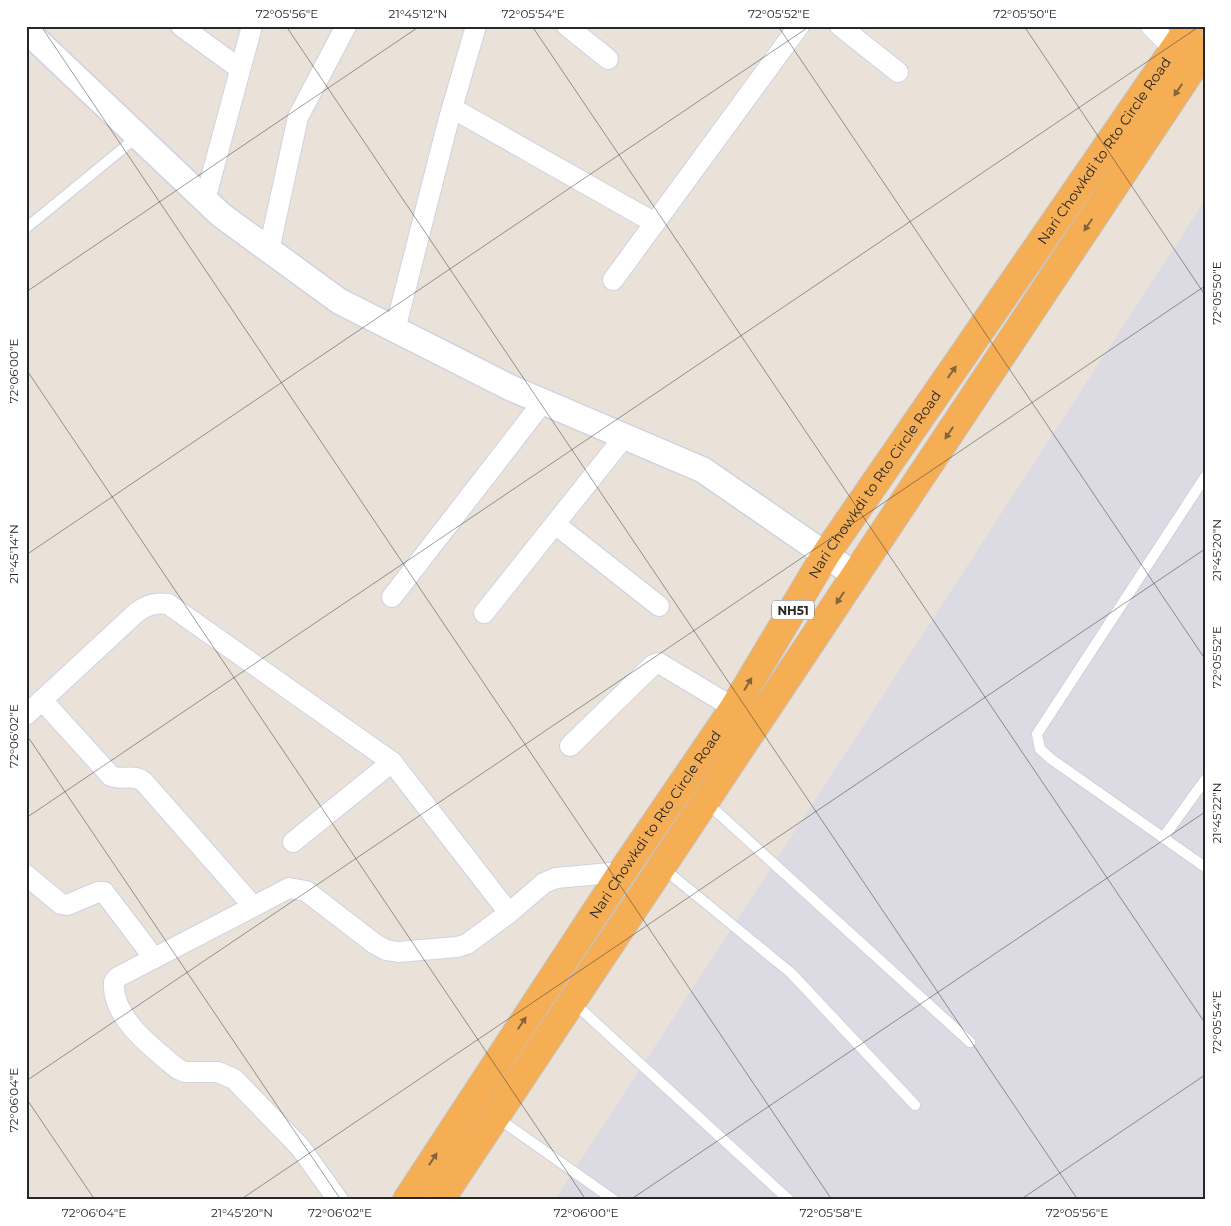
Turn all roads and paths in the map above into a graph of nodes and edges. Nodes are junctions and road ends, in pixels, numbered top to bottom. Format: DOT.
graph roads {
  1 [pos="181,26"];
  2 [pos="252,26"];
  3 [pos="346,26"];
  4 [pos="476,26"];
  5 [pos="567,26"];
  6 [pos="799,26"];
  7 [pos="840,26"];
  8 [pos="1151,26"];
  9 [pos="1190,26"];
  10 [pos="26,30"];
  11 [pos="1205,49"];
  12 [pos="1174,50"];
  13 [pos="608,59"];
  14 [pos="240,69"];
  15 [pos="898,72"];
  16 [pos="452,108"];
  17 [pos="137,137"];
  18 [pos="205,200"];
  19 [pos="654,223"];
  20 [pos="26,228"];
  21 [pos="269,250"];
  22 [pos="613,280"];
  23 [pos="395,330"];
  24 [pos="544,402"];
  25 [pos="625,436"];
  26 [pos="1205,477"];
  27 [pos="555,524"];
  28 [pos="826,554"];
  29 [pos="855,575"];
  30 [pos="392,597"];
  31 [pos="659,606"];
  32 [pos="484,613"];
  33 [pos="42,700"];
  34 [pos="734,708"];
  35 [pos="26,715"];
  36 [pos="570,746"];
  37 [pos="392,762"];
  38 [pos="1205,780"];
  39 [pos="705,801"];
  40 [pos="1163,838"];
  41 [pos="293,842"];
  42 [pos="661,867"];
  43 [pos="1205,867"];
  44 [pos="622,872"];
  45 [pos="26,874"];
  46 [pos="254,906"];
  47 [pos="509,914"];
  48 [pos="154,958"];
  49 [pos="572,1001"];
  50 [pos="970,1042"];
  51 [pos="915,1105"];
  52 [pos="483,1108"];
  53 [pos="338,1200"];
  54 [pos="407,1200"];
  55 [pos="440,1200"];
  56 [pos="614,1200"];
  57 [pos="789,1200"];
  1 -- 14 [label="street"];
  2 -- 14 [label="street"];
  3 -- 21 [label="street"];
  4 -- 16 [label="street"];
  5 -- 13 [label="street"];
  6 -- 19 [label="street"];
  7 -- 15 [label="street"];
  8 -- 12 [label="street"];
  9 -- 12 [label="highway, Nari Chowkdi to Rto Circle Road / NH51"];
  10 -- 17 [label="street"];
  11 -- 29 [label="highway, NH51, one-way"];
  28 -- 12 [label="highway, Nari Chowkdi to Rto Circle Road / NH51, one-way"];
  14 -- 18 [label="street"];
  16 -- 19 [label="street"];
  16 -- 23 [label="street"];
  17 -- 18 [label="street"];
  17 -- 20 [label="lane"];
  18 -- 21 [label="street"];
  19 -- 22 [label="street"];
  21 -- 23 [label="street"];
  23 -- 24 [label="street"];
  24 -- 25 [label="street"];
  24 -- 30 [label="street"];
  25 -- 27 [label="street"];
  25 -- 28 [label="street"];
  26 -- 40 [label="lane"];
  27 -- 31 [label="street"];
  27 -- 32 [label="street"];
  28 -- 29 [label="street"];
  34 -- 28 [label="highway, Nari Chowkdi to Rto Circle Road / NH51, one-way"];
  29 -- 39 [label="highway, NH51, one-way"];
  33 -- 35 [label="street"];
  33 -- 37 [label="street"];
  33 -- 46 [label="street"];
  34 -- 36 [label="street"];
  34 -- 44 [label="highway, Nari Chowkdi to Rto Circle Road / NH51"];
  37 -- 41 [label="street"];
  37 -- 47 [label="street"];
  38 -- 40 [label="lane"];
  39 -- 42 [label="highway, NH51"];
  39 -- 50 [label="lane"];
  40 -- 43 [label="lane"];
  42 -- 49 [label="highway, NH51"];
  42 -- 51 [label="lane"];
  44 -- 47 [label="street"];
  52 -- 44 [label="highway, Nari Chowkdi to Rto Circle Road / NH51, one-way"];
  45 -- 48 [label="street"];
  46 -- 47 [label="street"];
  46 -- 48 [label="street"];
  48 -- 53 [label="street"];
  49 -- 52 [label="highway, NH51"];
  49 -- 57 [label="lane"];
  54 -- 52 [label="highway, Nari Chowkdi to Rto Circle Road / NH51, one-way"];
  52 -- 55 [label="highway, NH51"];
  52 -- 56 [label="lane"];
}
